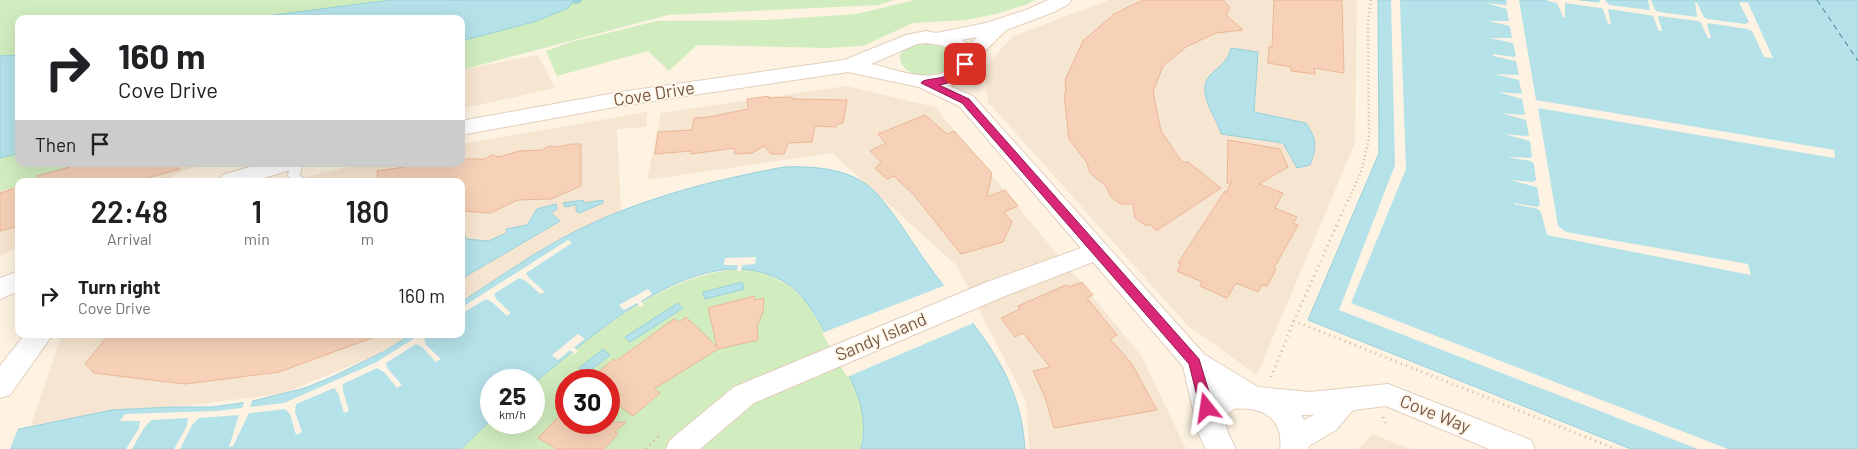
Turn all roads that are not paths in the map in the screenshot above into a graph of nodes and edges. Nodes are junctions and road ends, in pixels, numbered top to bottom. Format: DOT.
graph roads {
  1 [pos="1062,0"];
  2 [pos="998,27"];
  3 [pos="939,38"];
  4 [pos="902,43"];
  5 [pos="965,65"];
  6 [pos="848,66"];
  7 [pos="902,76"];
  8 [pos="926,83"];
  9 [pos="966,101"];
  10 [pos="465,127"];
  11 [pos="278,167"];
  12 [pos="256,176"];
  13 [pos="1097,251"];
  14 [pos="15,282"];
  15 [pos="0,289"];
  16 [pos="15,298"];
  17 [pos="0,300"];
  18 [pos="36,338"];
  19 [pos="1195,362"];
  20 [pos="0,387"];
  21 [pos="1256,397"];
  22 [pos="1346,399"];
  23 [pos="1211,423"];
  24 [pos="1295,444"];
  25 [pos="680,449"];
  26 [pos="1222,449"];
  27 [pos="1521,449"];
  1 -- 2 [label="street, Cove Drive"];
  2 -- 3 [label="street, Cove Drive"];
  2 -- 5 [label="street, Cove Drive"];
  3 -- 4 [label="street, Cove Drive"];
  3 -- 5 [label="street, Cove Drive"];
  4 -- 6 [label="street, Cove Drive"];
  4 -- 7 [label="street"];
  5 -- 8 [label="street, Cove Drive"];
  5 -- 9 [label="street"];
  6 -- 7 [label="street, Cove Drive"];
  6 -- 10 [label="street, Cove Drive"];
  7 -- 8 [label="street, Cove Drive"];
  8 -- 9 [label="street, Cove Way"];
  9 -- 13 [label="street, Cove Way"];
  11 -- 12 [label="street"];
  13 -- 19 [label="street, Cove Way"];
  13 -- 25 [label="street, Sandy Island"];
  14 -- 15 [label="street"];
  16 -- 17 [label="street"];
  18 -- 20 [label="street"];
  19 -- 21 [label="street, Cove Way"];
  19 -- 23 [label="street, Cove Way"];
  21 -- 22 [label="street, Cove Way"];
  21 -- 23 [label="street, Cove Way"];
  21 -- 24 [label="street, Cove Way"];
  22 -- 24 [label="street, Cove Way"];
  22 -- 27 [label="street, Cove Way"];
  23 -- 26 [label="street, Cove Way"];
}
